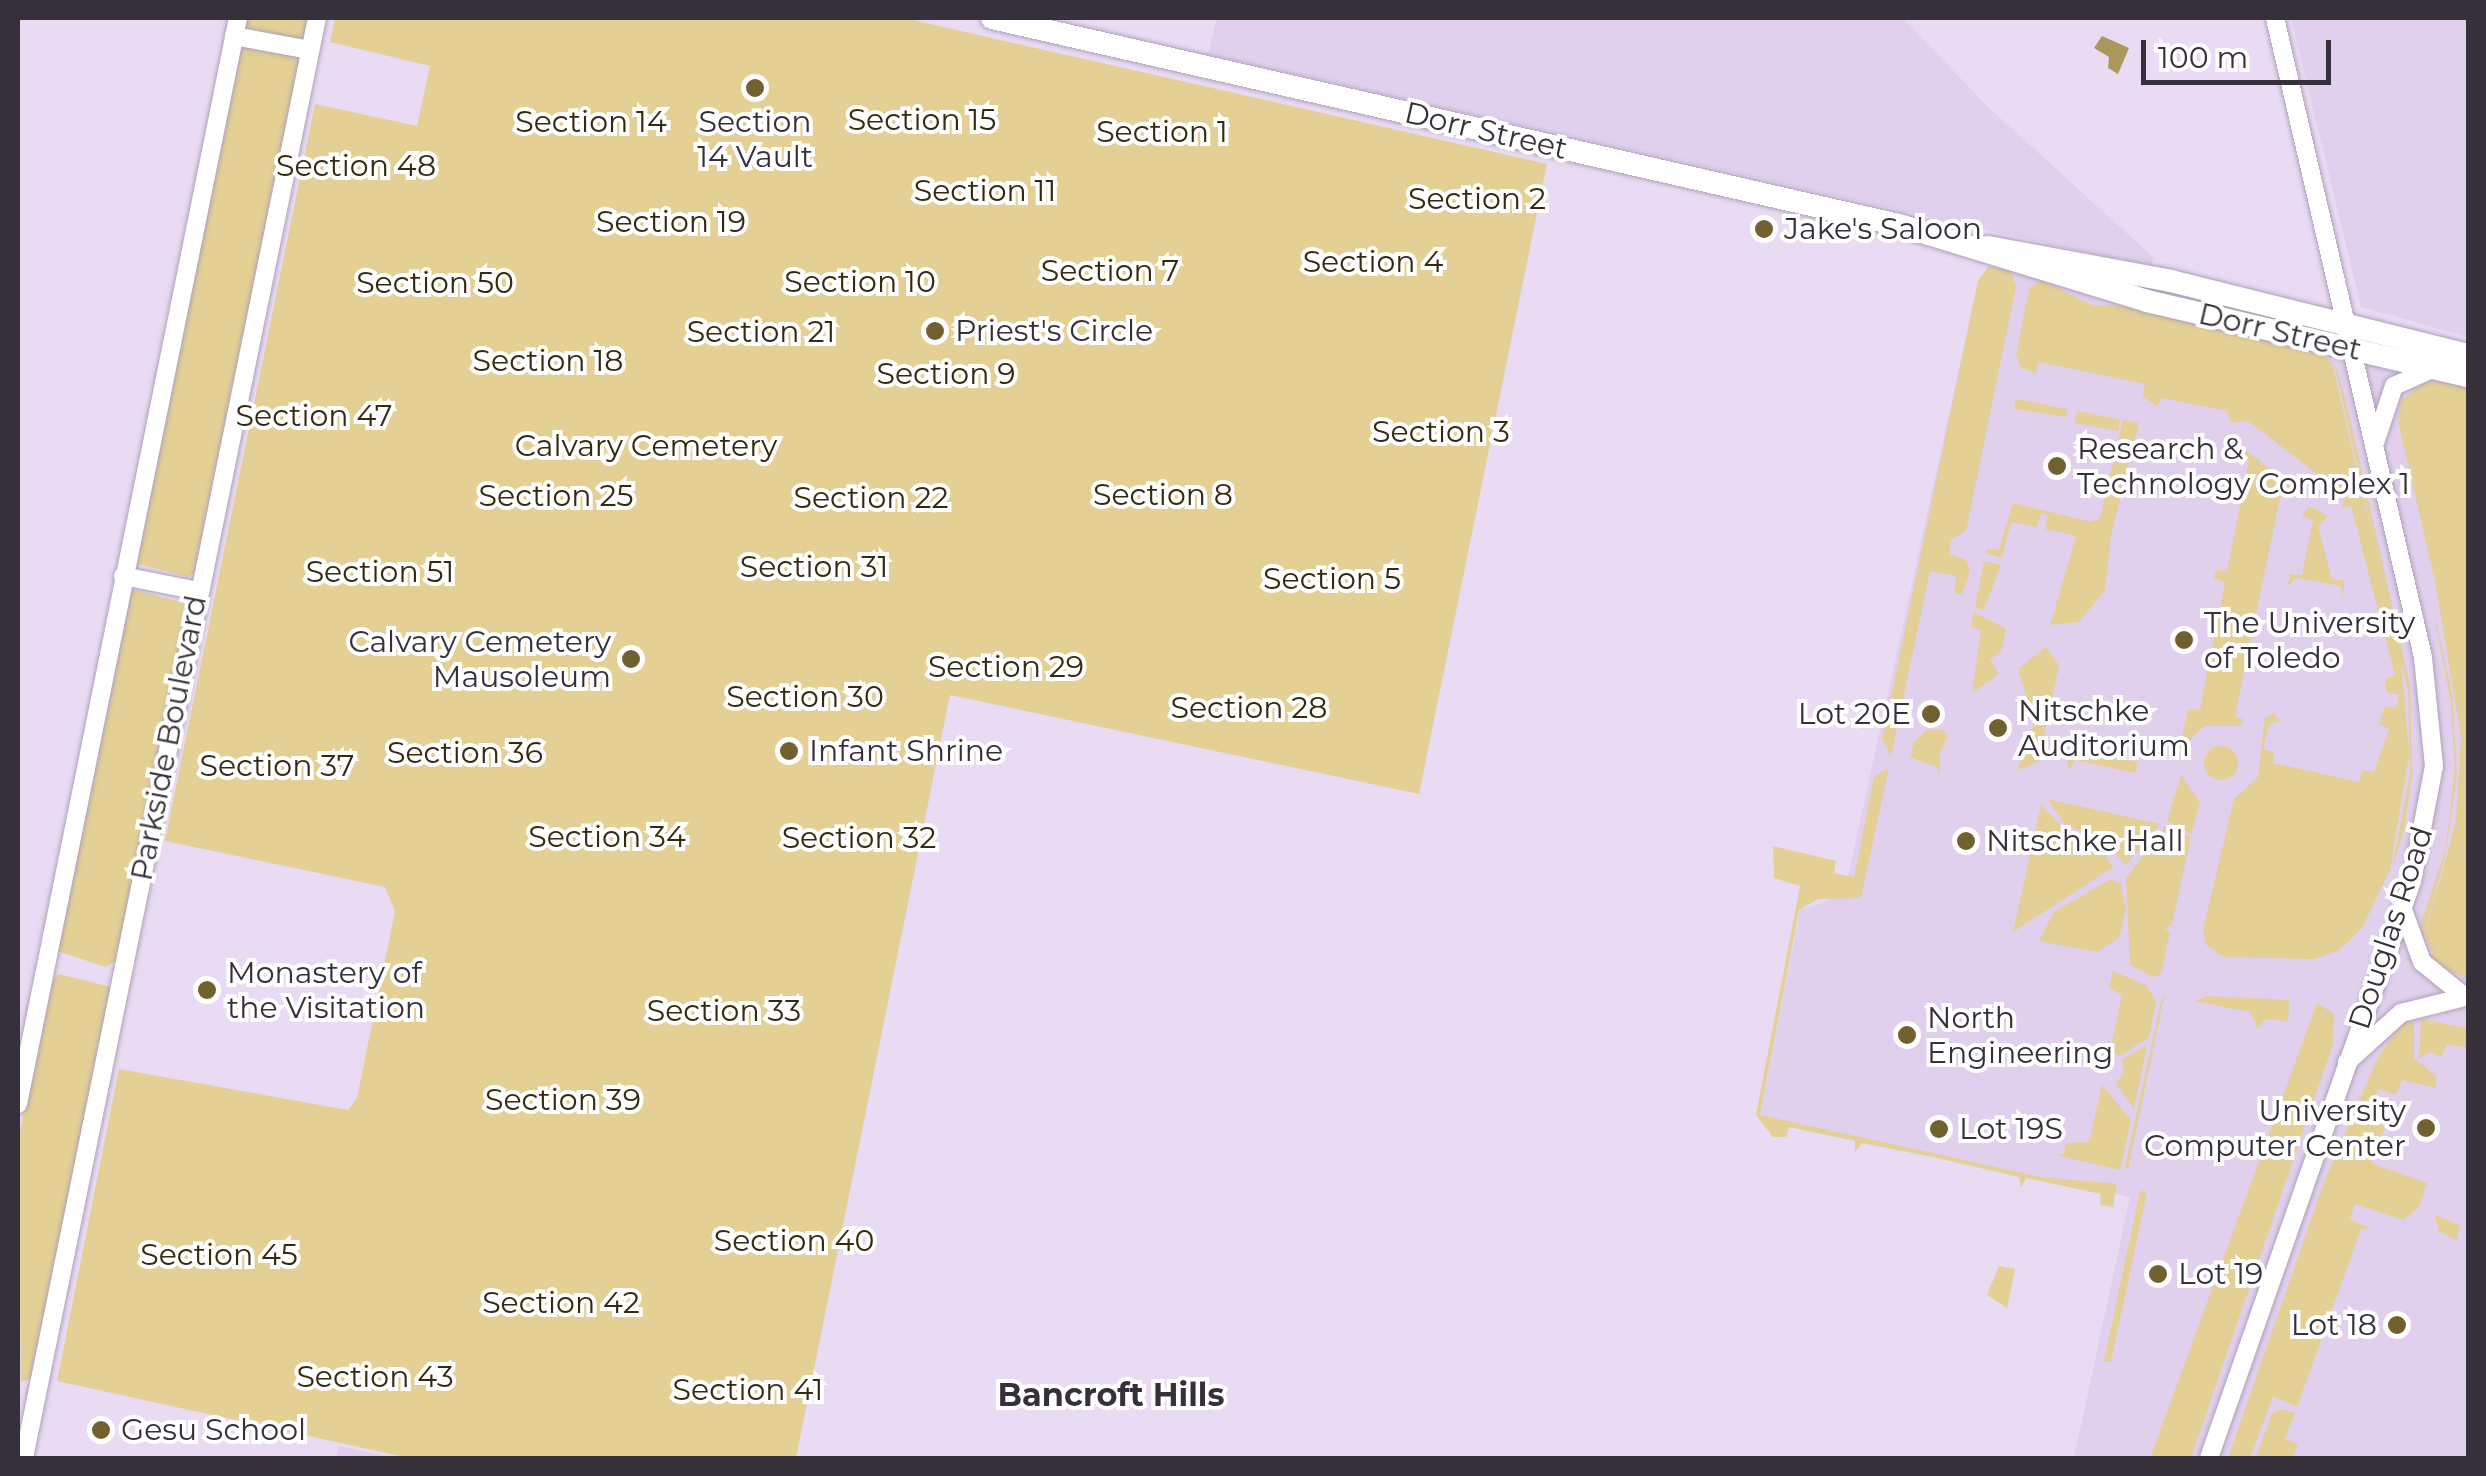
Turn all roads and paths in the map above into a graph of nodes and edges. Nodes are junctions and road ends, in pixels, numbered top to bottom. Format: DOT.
graph roads {
  1 [pos="317,18"];
  2 [pos="992,18"];
  3 [pos="2274,18"];
  4 [pos="236,27"];
  5 [pos="310,50"];
  6 [pos="1979,248"];
  7 [pos="2170,285"];
  8 [pos="2093,286"];
  9 [pos="2346,324"];
  10 [pos="2352,350"];
  11 [pos="2468,355"];
  12 [pos="2434,368"];
  13 [pos="2468,376"];
  14 [pos="2374,449"];
  15 [pos="123,576"];
  16 [pos="199,592"];
  17 [pos="2402,907"];
  18 [pos="2346,1063"];
  19 [pos="18,1104"];
  20 [pos="24,1458"];
  21 [pos="2209,1458"];
  1 -- 5 [label="street, Parkside Boulevard"];
  2 -- 6 [label="main road, Dorr Street"];
  3 -- 9 [label="street, Douglas Road"];
  4 -- 5 [label="street"];
  4 -- 15 [label="street"];
  5 -- 16 [label="street, Parkside Boulevard"];
  6 -- 7 [label="main road, Dorr Street"];
  6 -- 8 [label="main road, Dorr Street"];
  7 -- 8 [label="main road"];
  7 -- 9 [label="main road, Dorr Street"];
  8 -- 10 [label="main road, Dorr Street"];
  9 -- 10 [label="street, Douglas Road"];
  9 -- 11 [label="main road, Dorr Street"];
  10 -- 12 [label="main road, Dorr Street"];
  10 -- 14 [label="street, Douglas Road"];
  12 -- 13 [label="main road, Dorr Street"];
  12 -- 14 [label="street"];
  14 -- 17 [label="street, Douglas Road"];
  15 -- 16 [label="street"];
  15 -- 19 [label="street"];
  16 -- 20 [label="street, Parkside Boulevard"];
  17 -- 18 [label="street, Douglas Road"];
  17 -- 18 [label="street"];
  18 -- 21 [label="street, Douglas Road"];
}
